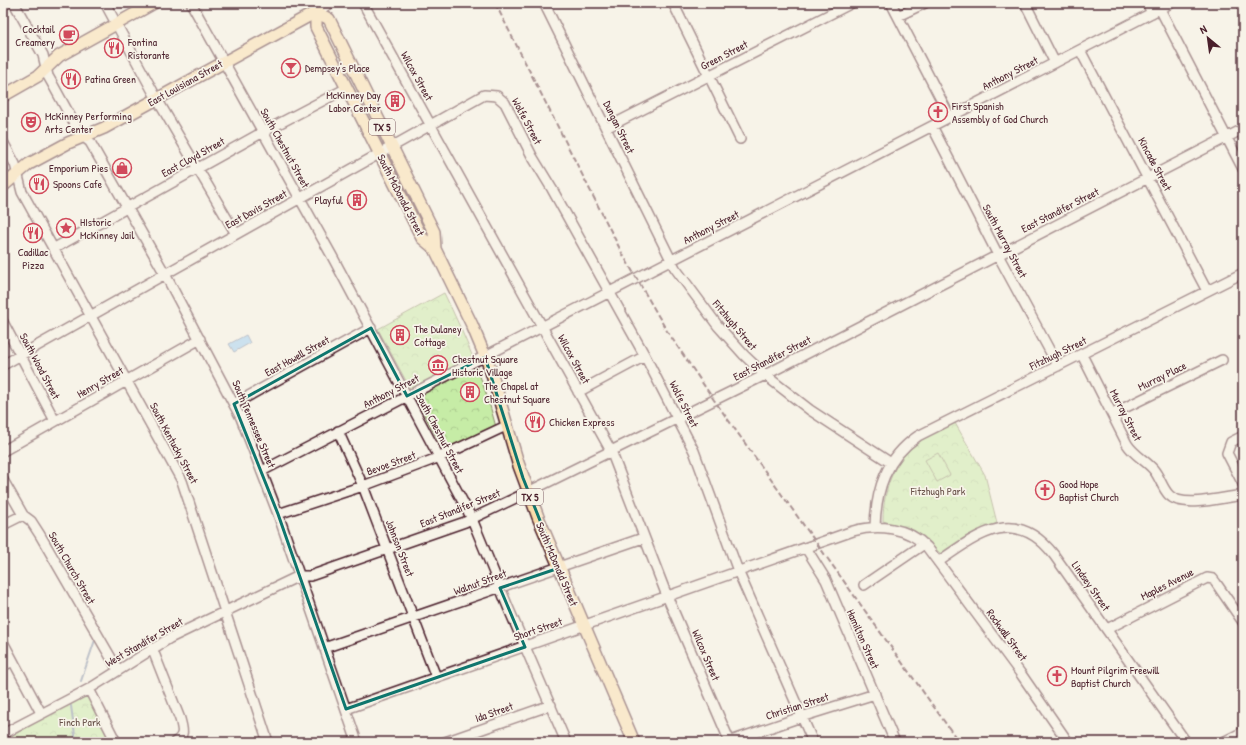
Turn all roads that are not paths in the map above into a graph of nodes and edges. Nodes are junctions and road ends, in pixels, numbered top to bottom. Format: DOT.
graph roads {
  1 [pos="14,3"];
  2 [pos="105,3"];
  3 [pos="154,3"];
  4 [pos="191,3"];
  5 [pos="332,3"];
  6 [pos="363,3"];
  7 [pos="544,3"];
  8 [pos="673,3"];
  9 [pos="852,3"];
  10 [pos="891,3"];
  11 [pos="925,3"];
  12 [pos="1025,3"];
  13 [pos="1147,3"];
  14 [pos="1171,3"];
  15 [pos="314,7"];
  16 [pos="1156,11"];
  17 [pos="898,16"];
  18 [pos="116,24"];
  19 [pos="1080,50"];
  20 [pos="224,62"];
  21 [pos="1055,63"];
  22 [pos="46,68"];
  23 [pos="709,76"];
  24 [pos="347,88"];
  25 [pos="3,96"];
  26 [pos="497,96"];
  27 [pos="157,99"];
  28 [pos="950,117"];
  29 [pos="430,125"];
  30 [pos="932,126"];
  31 [pos="606,128"];
  32 [pos="1243,129"];
  33 [pos="263,132"];
  34 [pos="83,137"];
  35 [pos="1227,138"];
  36 [pos="740,139"];
  37 [pos="3,142"];
  38 [pos="391,146"];
  39 [pos="379,153"];
  40 [pos="198,168"];
  41 [pos="1243,169"];
  42 [pos="18,173"];
  43 [pos="1148,178"];
  44 [pos="3,186"];
  45 [pos="300,198"];
  46 [pos="127,208"];
  47 [pos="236,234"];
  48 [pos="435,249"];
  49 [pos="53,250"];
  50 [pos="998,255"];
  51 [pos="672,261"];
  52 [pos="165,274"];
  53 [pos="1243,275"];
  54 [pos="1207,290"];
  55 [pos="610,293"];
  56 [pos="90,315"];
  57 [pos="3,322"];
  58 [pos="371,328"];
  59 [pos="542,328"];
  60 [pos="200,339"];
  61 [pos="21,354"];
  62 [pos="1082,355"];
  63 [pos="646,356"];
  64 [pos="485,357"];
  65 [pos="1222,360"];
  66 [pos="3,365"];
  67 [pos="1058,366"];
  68 [pos="765,375"];
  69 [pos="127,381"];
  70 [pos="578,392"];
  71 [pos="407,396"];
  72 [pos="234,404"];
  73 [pos="1112,414"];
  74 [pos="677,418"];
  75 [pos="56,421"];
  76 [pos="508,425"];
  77 [pos="338,431"];
  78 [pos="1243,436"];
  79 [pos="7,449"];
  80 [pos="611,451"];
  81 [pos="440,457"];
  82 [pos="891,463"];
  83 [pos="262,471"];
  84 [pos="3,480"];
  85 [pos="1243,484"];
  86 [pos="363,486"];
  87 [pos="528,492"];
  88 [pos="1243,495"];
  89 [pos="24,514"];
  90 [pos="278,514"];
  91 [pos="472,518"];
  92 [pos="3,525"];
  93 [pos="875,527"];
  94 [pos="644,538"];
  95 [pos="924,544"];
  96 [pos="806,548"];
  97 [pos="387,549"];
  98 [pos="938,562"];
  99 [pos="559,568"];
  100 [pos="738,571"];
  101 [pos="299,576"];
  102 [pos="864,585"];
  103 [pos="500,588"];
  104 [pos="667,596"];
  105 [pos="224,612"];
  106 [pos="414,619"];
  107 [pos="1243,622"];
  108 [pos="584,626"];
  109 [pos="1107,629"];
  110 [pos="3,642"];
  111 [pos="525,646"];
  112 [pos="152,648"];
  113 [pos="324,648"];
  114 [pos="13,661"];
  115 [pos="3,666"];
  116 [pos="118,670"];
  117 [pos="436,677"];
  118 [pos="89,689"];
  119 [pos="875,694"];
  120 [pos="551,705"];
  121 [pos="346,709"];
  122 [pos="41,713"];
  123 [pos="801,717"];
  124 [pos="1243,732"];
  125 [pos="3,734"];
  126 [pos="116,742"];
  127 [pos="175,742"];
  128 [pos="268,742"];
  129 [pos="358,742"];
  130 [pos="445,742"];
  131 [pos="566,742"];
  132 [pos="634,742"];
  133 [pos="729,742"];
  134 [pos="813,742"];
  135 [pos="895,742"];
  136 [pos="1068,742"];
  137 [pos="1186,742"];
  138 [pos="1223,742"];
  1 -- 22 [label="street, South Tennessee Street"];
  2 -- 18 [label="street"];
  3 -- 18 [label="main road"];
  4 -- 20 [label="street, South Chestnut Street"];
  5 -- 15 [label="street, East Louisiana Street"];
  6 -- 29 [label="street, Wilcox Street"];
  7 -- 31 [label="street, Dungan Street"];
  8 -- 23 [label="street"];
  9 -- 23 [label="street, Green Street"];
  10 -- 17 [label="street"];
  11 -- 17 [label="street"];
  12 -- 21 [label="street"];
  13 -- 16 [label="street"];
  14 -- 16 [label="street, Anthony Street"];
  15 -- 20 [label="main road, East Louisiana Street"];
  15 -- 24 [label="main road, South McDonald Street / TX 5"];
  15 -- 38 [label="main road, South McDonald Street / TX 5"];
  16 -- 19 [label="street, Anthony Street"];
  16 -- 35 [label="street"];
  17 -- 28 [label="street"];
  18 -- 22 [label="main road"];
  18 -- 27 [label="street"];
  19 -- 21 [label="street, Anthony Street"];
  19 -- 43 [label="street, Kincade Street"];
  20 -- 27 [label="main road, East Louisiana Street"];
  20 -- 33 [label="street, South Chestnut Street"];
  21 -- 28 [label="street, Anthony Street"];
  22 -- 25 [label="main road"];
  22 -- 34 [label="street, South Tennessee Street"];
  23 -- 31 [label="street, Green Street"];
  23 -- 36 [label="street"];
  24 -- 33 [label="street, East Cloyd Street"];
  24 -- 39 [label="main road, South McDonald Street / TX 5"];
  26 -- 29 [label="street, East Davis Street"];
  26 -- 55 [label="street, Wolfe Street"];
  27 -- 34 [label="main road, East Louisiana Street"];
  27 -- 40 [label="street"];
  28 -- 30 [label="street, Anthony Street"];
  29 -- 38 [label="street, East Davis Street"];
  29 -- 59 [label="street, Wilcox Street"];
  30 -- 50 [label="street, South Murray Street"];
  30 -- 51 [label="street, Anthony Street"];
  31 -- 51 [label="street, Dungan Street"];
  32 -- 35 [label="street, East Standifer Street"];
  33 -- 40 [label="street, East Cloyd Street"];
  33 -- 45 [label="street, South Chestnut Street"];
  34 -- 42 [label="main road, East Louisiana Street"];
  34 -- 46 [label="street, South Tennessee Street"];
  35 -- 41 [label="street"];
  35 -- 43 [label="street, East Standifer Street"];
  37 -- 42 [label="street, South Kentucky Street"];
  38 -- 39 [label="street, East Davis Street"];
  38 -- 48 [label="main road, South McDonald Street / TX 5"];
  39 -- 45 [label="street, East Davis Street"];
  39 -- 48 [label="main road, South McDonald Street / TX 5"];
  40 -- 46 [label="street, East Cloyd Street"];
  40 -- 47 [label="street"];
  42 -- 44 [label="main road, East Louisiana Street"];
  42 -- 49 [label="street, South Kentucky Street"];
  43 -- 50 [label="street, East Standifer Street"];
  43 -- 54 [label="street, Kincade Street"];
  45 -- 47 [label="street, East Davis Street"];
  45 -- 58 [label="street, South Chestnut Street"];
  46 -- 49 [label="street, East Cloyd Street"];
  46 -- 52 [label="street, South Tennessee Street"];
  47 -- 52 [label="street, East Davis Street"];
  48 -- 64 [label="main road, South McDonald Street / TX 5"];
  49 -- 56 [label="street, South Kentucky Street"];
  50 -- 67 [label="street, South Murray Street"];
  50 -- 68 [label="street, East Standifer Street"];
  51 -- 55 [label="street, Anthony Street"];
  51 -- 68 [label="street, Fitzhugh Street"];
  52 -- 56 [label="street, East Davis Street"];
  52 -- 60 [label="street, South Tennessee Street"];
  53 -- 54 [label="street, Fitzhugh Street"];
  54 -- 62 [label="street, Fitzhugh Street"];
  55 -- 59 [label="street, Anthony Street"];
  55 -- 63 [label="street, Wolfe Street"];
  56 -- 61 [label="street, East Davis Street"];
  56 -- 69 [label="street, South Kentucky Street"];
  57 -- 61 [label="street, South Wood Street"];
  58 -- 71 [label="street, South Chestnut Street"];
  58 -- 72 [label="street, East Howell Street"];
  59 -- 64 [label="street, Anthony Street"];
  59 -- 70 [label="street, Wilcox Street"];
  60 -- 69 [label="street, Henry Street"];
  60 -- 72 [label="street, South Tennessee Street"];
  61 -- 66 [label="street, East Davis Street"];
  61 -- 75 [label="street, South Wood Street"];
  62 -- 67 [label="street, Fitzhugh Street"];
  62 -- 73 [label="street, Murray Street"];
  63 -- 70 [label="street"];
  63 -- 74 [label="street, Wolfe Street"];
  64 -- 71 [label="street, Anthony Street"];
  64 -- 76 [label="main road, South McDonald Street / TX 5"];
  65 -- 73 [label="street, Murray Place"];
  67 -- 82 [label="street, Fitzhugh Street"];
  68 -- 74 [label="street, East Standifer Street"];
  68 -- 82 [label="street, Fitzhugh Street"];
  69 -- 75 [label="street, Henry Street"];
  69 -- 105 [label="street, South Kentucky Street"];
  70 -- 80 [label="street, Wilcox Street"];
  71 -- 77 [label="street, Anthony Street"];
  71 -- 81 [label="street, South Chestnut Street"];
  72 -- 83 [label="street, South Tennessee Street"];
  73 -- 88 [label="street, Murray Street"];
  74 -- 80 [label="street, East Standifer Street"];
  74 -- 100 [label="street, Wolfe Street"];
  75 -- 79 [label="street, Henry Street"];
  76 -- 81 [label="street, Bevoe Street"];
  76 -- 87 [label="main road, South McDonald Street / TX 5"];
  77 -- 83 [label="street, Anthony Street"];
  77 -- 86 [label="street, Johnson Street"];
  78 -- 85 [label="street"];
  80 -- 87 [label="street, East Standifer Street"];
  80 -- 94 [label="street, Wilcox Street"];
  81 -- 86 [label="street, Bevoe Street"];
  81 -- 91 [label="street, South Chestnut Street"];
  82 -- 93 [label="street, Fitzhugh Street"];
  83 -- 90 [label="street, South Tennessee Street"];
  84 -- 89 [label="street, South Church Street"];
  86 -- 90 [label="street, Bevoe Street"];
  86 -- 97 [label="street, Johnson Street"];
  87 -- 91 [label="street, East Standifer Street"];
  87 -- 99 [label="main road, South McDonald Street / TX 5"];
  89 -- 92 [label="street"];
  89 -- 116 [label="street, South Church Street"];
  90 -- 101 [label="street, South Tennessee Street"];
  91 -- 97 [label="street, East Standifer Street"];
  91 -- 103 [label="street, South Chestnut Street"];
  93 -- 95 [label="street, Rockwall Street"];
  93 -- 96 [label="street, Rockwall Street"];
  94 -- 99 [label="street, Walnut Street"];
  94 -- 104 [label="street, Wilcox Street"];
  95 -- 98 [label="street, Rockwall Street"];
  95 -- 102 [label="street"];
  96 -- 100 [label="street, Short Street"];
  96 -- 119 [label="street, Hamilton Street"];
  97 -- 101 [label="street, East Standifer Street"];
  97 -- 106 [label="street, Johnson Street"];
  98 -- 109 [label="street, Lindsey Street"];
  98 -- 136 [label="street, Rockwall Street"];
  99 -- 103 [label="street, Walnut Street"];
  99 -- 108 [label="main road, South McDonald Street / TX 5"];
  100 -- 104 [label="street, Short Street"];
  100 -- 123 [label="street, Wolfe Street"];
  101 -- 105 [label="street, West Standifer Street"];
  101 -- 113 [label="street, South Tennessee Street"];
  103 -- 106 [label="street, Walnut Street"];
  103 -- 111 [label="street, South Chestnut Street"];
  104 -- 108 [label="street, Short Street"];
  104 -- 133 [label="street, Wilcox Street"];
  105 -- 112 [label="street, West Standifer Street"];
  105 -- 128 [label="street, South Kentucky Street"];
  106 -- 113 [label="street, Walnut Street"];
  106 -- 117 [label="street, Johnson Street"];
  107 -- 109 [label="street, Maples Avenue"];
  108 -- 111 [label="street, Short Street"];
  108 -- 132 [label="main road, South McDonald Street / TX 5"];
  109 -- 137 [label="street, Lindsey Street"];
  110 -- 114 [label="street"];
  111 -- 117 [label="street, Short Street"];
  111 -- 120 [label="street, South Chestnut Street"];
  112 -- 116 [label="street, West Standifer Street"];
  112 -- 127 [label="street"];
  113 -- 121 [label="street, South Tennessee Street"];
  114 -- 115 [label="street"];
  114 -- 122 [label="street"];
  116 -- 118 [label="street, West Standifer Street"];
  117 -- 121 [label="street, Short Street"];
  118 -- 122 [label="street, West Standifer Street"];
  118 -- 126 [label="street"];
  119 -- 123 [label="street, Christian Street"];
  119 -- 135 [label="street, Hamilton Street"];
  120 -- 130 [label="street, Ida Street"];
  120 -- 131 [label="street, South Chestnut Street"];
  121 -- 129 [label="street, South Tennessee Street"];
  122 -- 125 [label="street, West Standifer Street"];
  123 -- 133 [label="street, Christian Street"];
  123 -- 134 [label="street, Wolfe Street"];
  124 -- 138 [label="street"];
}
